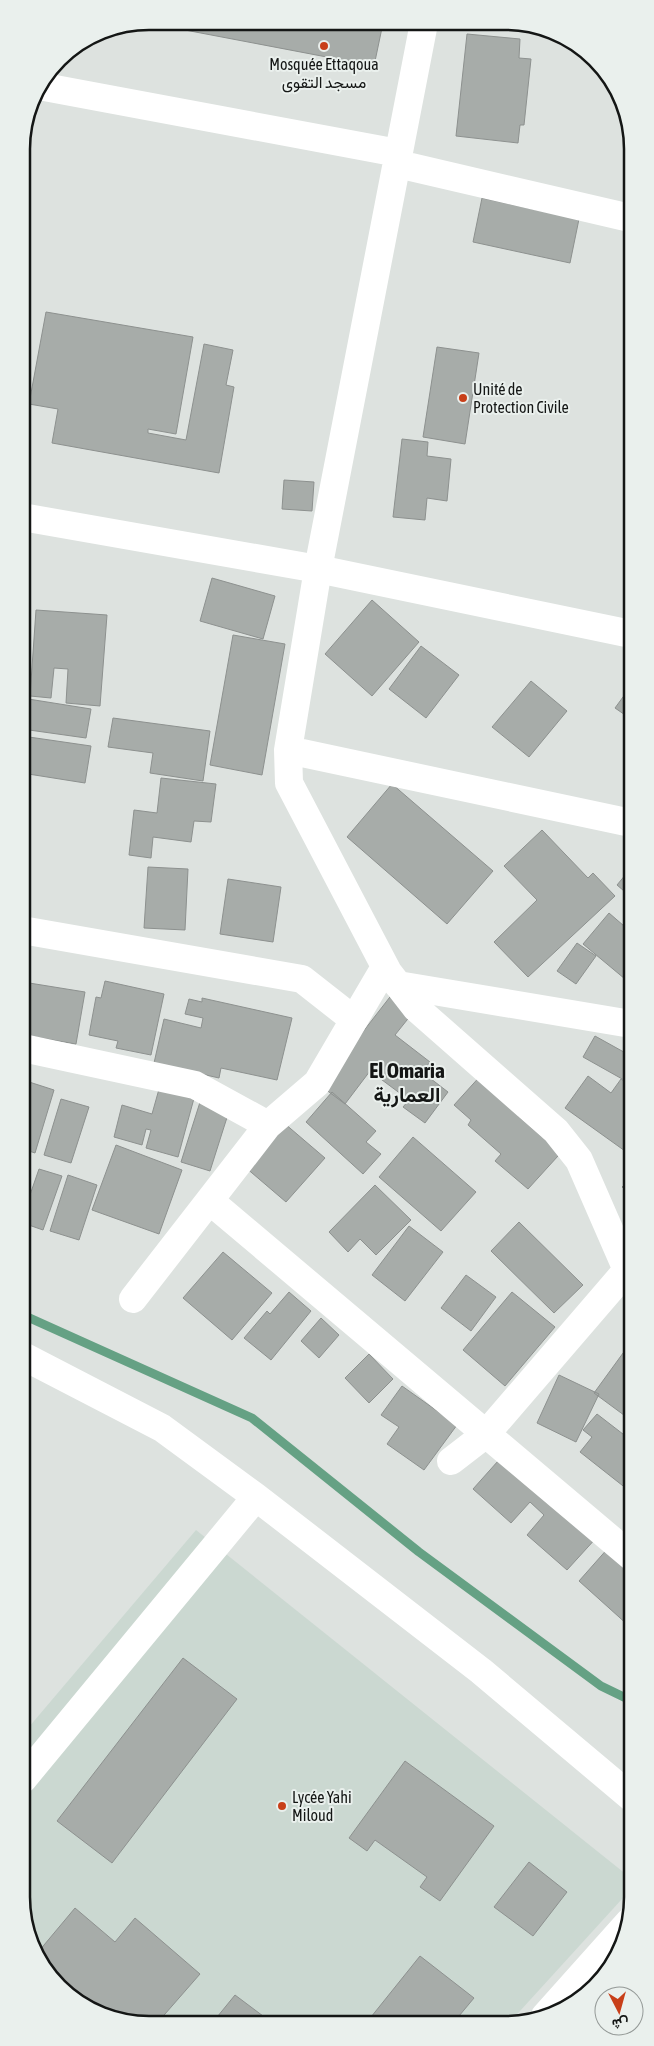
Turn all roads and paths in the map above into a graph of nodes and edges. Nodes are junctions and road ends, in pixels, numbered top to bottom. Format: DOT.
graph roads {
  1 [pos="423,30"];
  2 [pos="47,88"];
  3 [pos="398,158"];
  4 [pos="624,216"];
  5 [pos="30,517"];
  6 [pos="318,569"];
  7 [pos="624,633"];
  8 [pos="288,750"];
  9 [pos="624,822"];
  10 [pos="30,931"];
  11 [pos="392,976"];
  12 [pos="353,1019"];
  13 [pos="624,1023"];
  14 [pos="30,1050"];
  15 [pos="268,1125"];
  16 [pos="210,1201"];
  17 [pos="624,1259"];
  18 [pos="624,1279"];
  19 [pos="133,1299"];
  20 [pos="30,1360"];
  21 [pos="486,1434"];
  22 [pos="451,1460"];
  23 [pos="256,1498"];
  24 [pos="624,1550"];
  25 [pos="30,1772"];
  26 [pos="624,1791"];
  27 [pos="618,1935"];
  28 [pos="556,2004"];
  1 -- 3 [label="street"];
  2 -- 3 [label="street"];
  3 -- 4 [label="street"];
  3 -- 6 [label="street"];
  5 -- 6 [label="street"];
  6 -- 7 [label="street"];
  6 -- 8 [label="street"];
  8 -- 9 [label="street"];
  8 -- 11 [label="street"];
  10 -- 12 [label="street"];
  11 -- 12 [label="street"];
  11 -- 13 [label="street"];
  11 -- 17 [label="street"];
  12 -- 15 [label="street"];
  14 -- 15 [label="street"];
  15 -- 16 [label="street"];
  16 -- 19 [label="street"];
  16 -- 21 [label="street"];
  18 -- 21 [label="street"];
  20 -- 23 [label="street"];
  21 -- 22 [label="street"];
  21 -- 24 [label="street"];
  23 -- 25 [label="street"];
  23 -- 26 [label="street"];
  27 -- 28 [label="street"];
}
